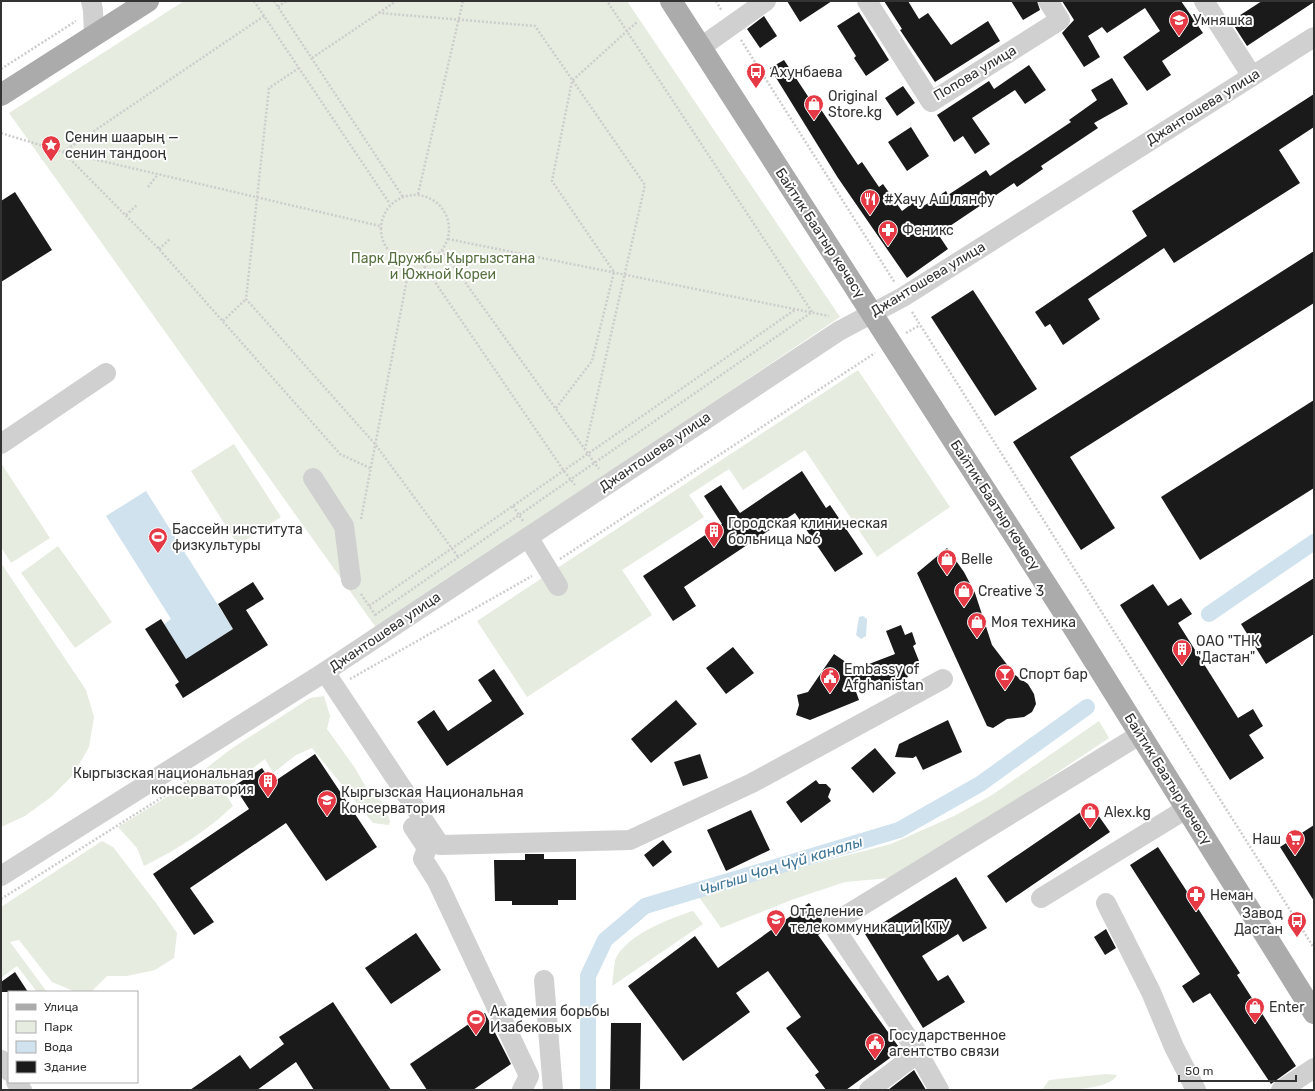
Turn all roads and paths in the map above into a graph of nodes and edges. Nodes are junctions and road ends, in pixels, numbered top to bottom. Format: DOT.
graph roads {
  1 [pos="148,1"];
  2 [pos="254,1"];
  3 [pos="274,1"];
  4 [pos="286,1"];
  5 [pos="396,1"];
  6 [pos="464,1"];
  7 [pos="607,1"];
  8 [pos="671,1"];
  9 [pos="716,1"];
  10 [pos="766,1"];
  11 [pos="867,1"];
  12 [pos="1048,1"];
  13 [pos="1204,1"];
  14 [pos="92,5"];
  15 [pos="278,7"];
  16 [pos="379,13"];
  17 [pos="264,16"];
  18 [pos="459,20"];
  19 [pos="637,22"];
  20 [pos="731,25"];
  21 [pos="627,31"];
  22 [pos="94,36"];
  23 [pos="1314,37"];
  24 [pos="701,47"];
  25 [pos="312,58"];
  26 [pos="299,68"];
  27 [pos="1,69"];
  28 [pos="1252,76"];
  29 [pos="572,81"];
  30 [pos="1,95"];
  31 [pos="1,133"];
  32 [pos="63,152"];
  33 [pos="158,174"];
  34 [pos="148,186"];
  35 [pos="418,194"];
  36 [pos="257,197"];
  37 [pos="403,197"];
  38 [pos="390,204"];
  39 [pos="137,205"];
  40 [pos="126,215"];
  41 [pos="380,226"];
  42 [pos="170,239"];
  43 [pos="448,239"];
  44 [pos="159,249"];
  45 [pos="442,250"];
  46 [pos="410,263"];
  47 [pos="422,263"];
  48 [pos="614,272"];
  49 [pos="623,274"];
  50 [pos="898,288"];
  51 [pos="246,299"];
  52 [pos="909,307"];
  53 [pos="796,309"];
  54 [pos="812,312"];
  55 [pos="872,313"];
  56 [pos="829,316"];
  57 [pos="223,321"];
  58 [pos="920,325"];
  59 [pos="904,335"];
  60 [pos="875,353"];
  61 [pos="106,373"];
  62 [pos="556,408"];
  63 [pos="1,444"];
  64 [pos="375,444"];
  65 [pos="585,449"];
  66 [pos="588,455"];
  67 [pos="595,464"];
  68 [pos="370,468"];
  69 [pos="564,471"];
  70 [pos="313,478"];
  71 [pos="572,480"];
  72 [pos="609,483"];
  73 [pos="586,499"];
  74 [pos="360,521"];
  75 [pos="528,537"];
  76 [pos="452,548"];
  77 [pos="459,558"];
  78 [pos="546,568"];
  79 [pos="351,580"];
  80 [pos="558,586"];
  81 [pos="369,606"];
  82 [pos="375,615"];
  83 [pos="386,631"];
  84 [pos="325,679"];
  85 [pos="943,680"];
  86 [pos="1141,734"];
  87 [pos="208,768"];
  88 [pos="1186,809"];
  89 [pos="1,876"];
  90 [pos="1041,898"];
  91 [pos="1,899"];
  92 [pos="1106,903"];
  93 [pos="1314,948"];
  94 [pos="544,980"];
  95 [pos="1314,1013"];
  96 [pos="918,1053"];
  97 [pos="1,1060"];
  98 [pos="1314,1068"];
  99 [pos="8,1070"];
  100 [pos="528,1085"];
  101 [pos="553,1090"];
  102 [pos="869,1090"];
  103 [pos="939,1090"];
  104 [pos="1196,1090"];
  105 [pos="1281,1090"];
  1 -- 22 [label="main road"];
  2 -- 17 [label="path"];
  3 -- 15 [label="path"];
  4 -- 15 [label="path"];
  5 -- 16 [label="path"];
  6 -- 18 [label="path"];
  7 -- 21 [label="path"];
  8 -- 24 [label="main road, Байтик Баатыр көчөсү"];
  9 -- 20 [label="path"];
  10 -- 20 [label="street"];
  11 -- 12 [label="street, Попова улица"];
  13 -- 28 [label="street"];
  14 -- 22 [label="street"];
  14 -- 27 [label="path"];
  15 -- 25 [label="path"];
  16 -- 18 [label="path"];
  16 -- 25 [label="path"];
  17 -- 26 [label="path"];
  17 -- 32 [label="path"];
  18 -- 29 [label="path"];
  18 -- 35 [label="path"];
  19 -- 21 [label="path"];
  20 -- 24 [label="street"];
  20 -- 50 [label="path"];
  21 -- 29 [label="path"];
  21 -- 54 [label="path"];
  22 -- 30 [label="main road"];
  23 -- 28 [label="street, Джантошева улица"];
  24 -- 55 [label="main road, Байтик Баатыр көчөсү"];
  25 -- 37 [label="path"];
  26 -- 36 [label="path"];
  26 -- 38 [label="path"];
  28 -- 55 [label="street, Джантошева улица"];
  29 -- 48 [label="path"];
  29 -- 49 [label="path"];
  31 -- 32 [label="path"];
  32 -- 33 [label="path"];
  32 -- 40 [label="path"];
  33 -- 34 [label="path"];
  33 -- 36 [label="path"];
  35 -- 37 [label="path"];
  35 -- 43 [label="path"];
  36 -- 41 [label="path"];
  36 -- 51 [label="path"];
  37 -- 38 [label="path"];
  38 -- 41 [label="path"];
  39 -- 40 [label="path"];
  40 -- 44 [label="path"];
  41 -- 46 [label="path"];
  42 -- 44 [label="path"];
  43 -- 45 [label="path"];
  43 -- 48 [label="path"];
  44 -- 57 [label="path"];
  45 -- 47 [label="path"];
  45 -- 62 [label="path"];
  46 -- 47 [label="path"];
  46 -- 64 [label="path"];
  47 -- 69 [label="path"];
  48 -- 49 [label="path"];
  48 -- 62 [label="path"];
  49 -- 53 [label="path"];
  49 -- 65 [label="path"];
  51 -- 57 [label="path"];
  51 -- 64 [label="path"];
  52 -- 58 [label="path"];
  53 -- 54 [label="path"];
  53 -- 66 [label="path"];
  54 -- 56 [label="path"];
  54 -- 67 [label="path"];
  55 -- 72 [label="street, Джантошева улица"];
  55 -- 86 [label="main road, Байтик Баатыр көчөсү"];
  57 -- 68 [label="path"];
  58 -- 59 [label="path"];
  58 -- 93 [label="path"];
  60 -- 78 [label="path"];
  61 -- 63 [label="street"];
  62 -- 65 [label="path"];
  64 -- 68 [label="path"];
  64 -- 76 [label="path"];
  65 -- 66 [label="path"];
  66 -- 67 [label="path"];
  66 -- 69 [label="path"];
  67 -- 71 [label="path"];
  67 -- 72 [label="path"];
  68 -- 74 [label="path"];
  69 -- 71 [label="path"];
  69 -- 76 [label="path"];
  70 -- 79 [label="street"];
  71 -- 73 [label="path"];
  71 -- 77 [label="path"];
  72 -- 73 [label="street, Джантошева улица"];
  73 -- 75 [label="street, Джантошева улица"];
  75 -- 78 [label="street"];
  75 -- 83 [label="street, Джантошева улица"];
  76 -- 77 [label="path"];
  76 -- 81 [label="path"];
  77 -- 82 [label="path"];
  78 -- 80 [label="street"];
  78 -- 84 [label="path"];
  79 -- 81 [label="path"];
  81 -- 82 [label="path"];
  82 -- 83 [label="path"];
  83 -- 84 [label="street, Джантошева улица"];
  84 -- 85 [label="street"];
  84 -- 89 [label="street, Джантошева улица"];
  84 -- 100 [label="street"];
  86 -- 88 [label="main road, Байтик Баатыр көчөсү"];
  86 -- 96 [label="street"];
  87 -- 91 [label="path"];
  88 -- 90 [label="street"];
  88 -- 95 [label="main road, Байтик Баатыр көчөсү"];
  92 -- 104 [label="street"];
  94 -- 101 [label="street"];
  96 -- 102 [label="street"];
  96 -- 103 [label="street"];
  97 -- 99 [label="street"];
  98 -- 105 [label="street"];
}
